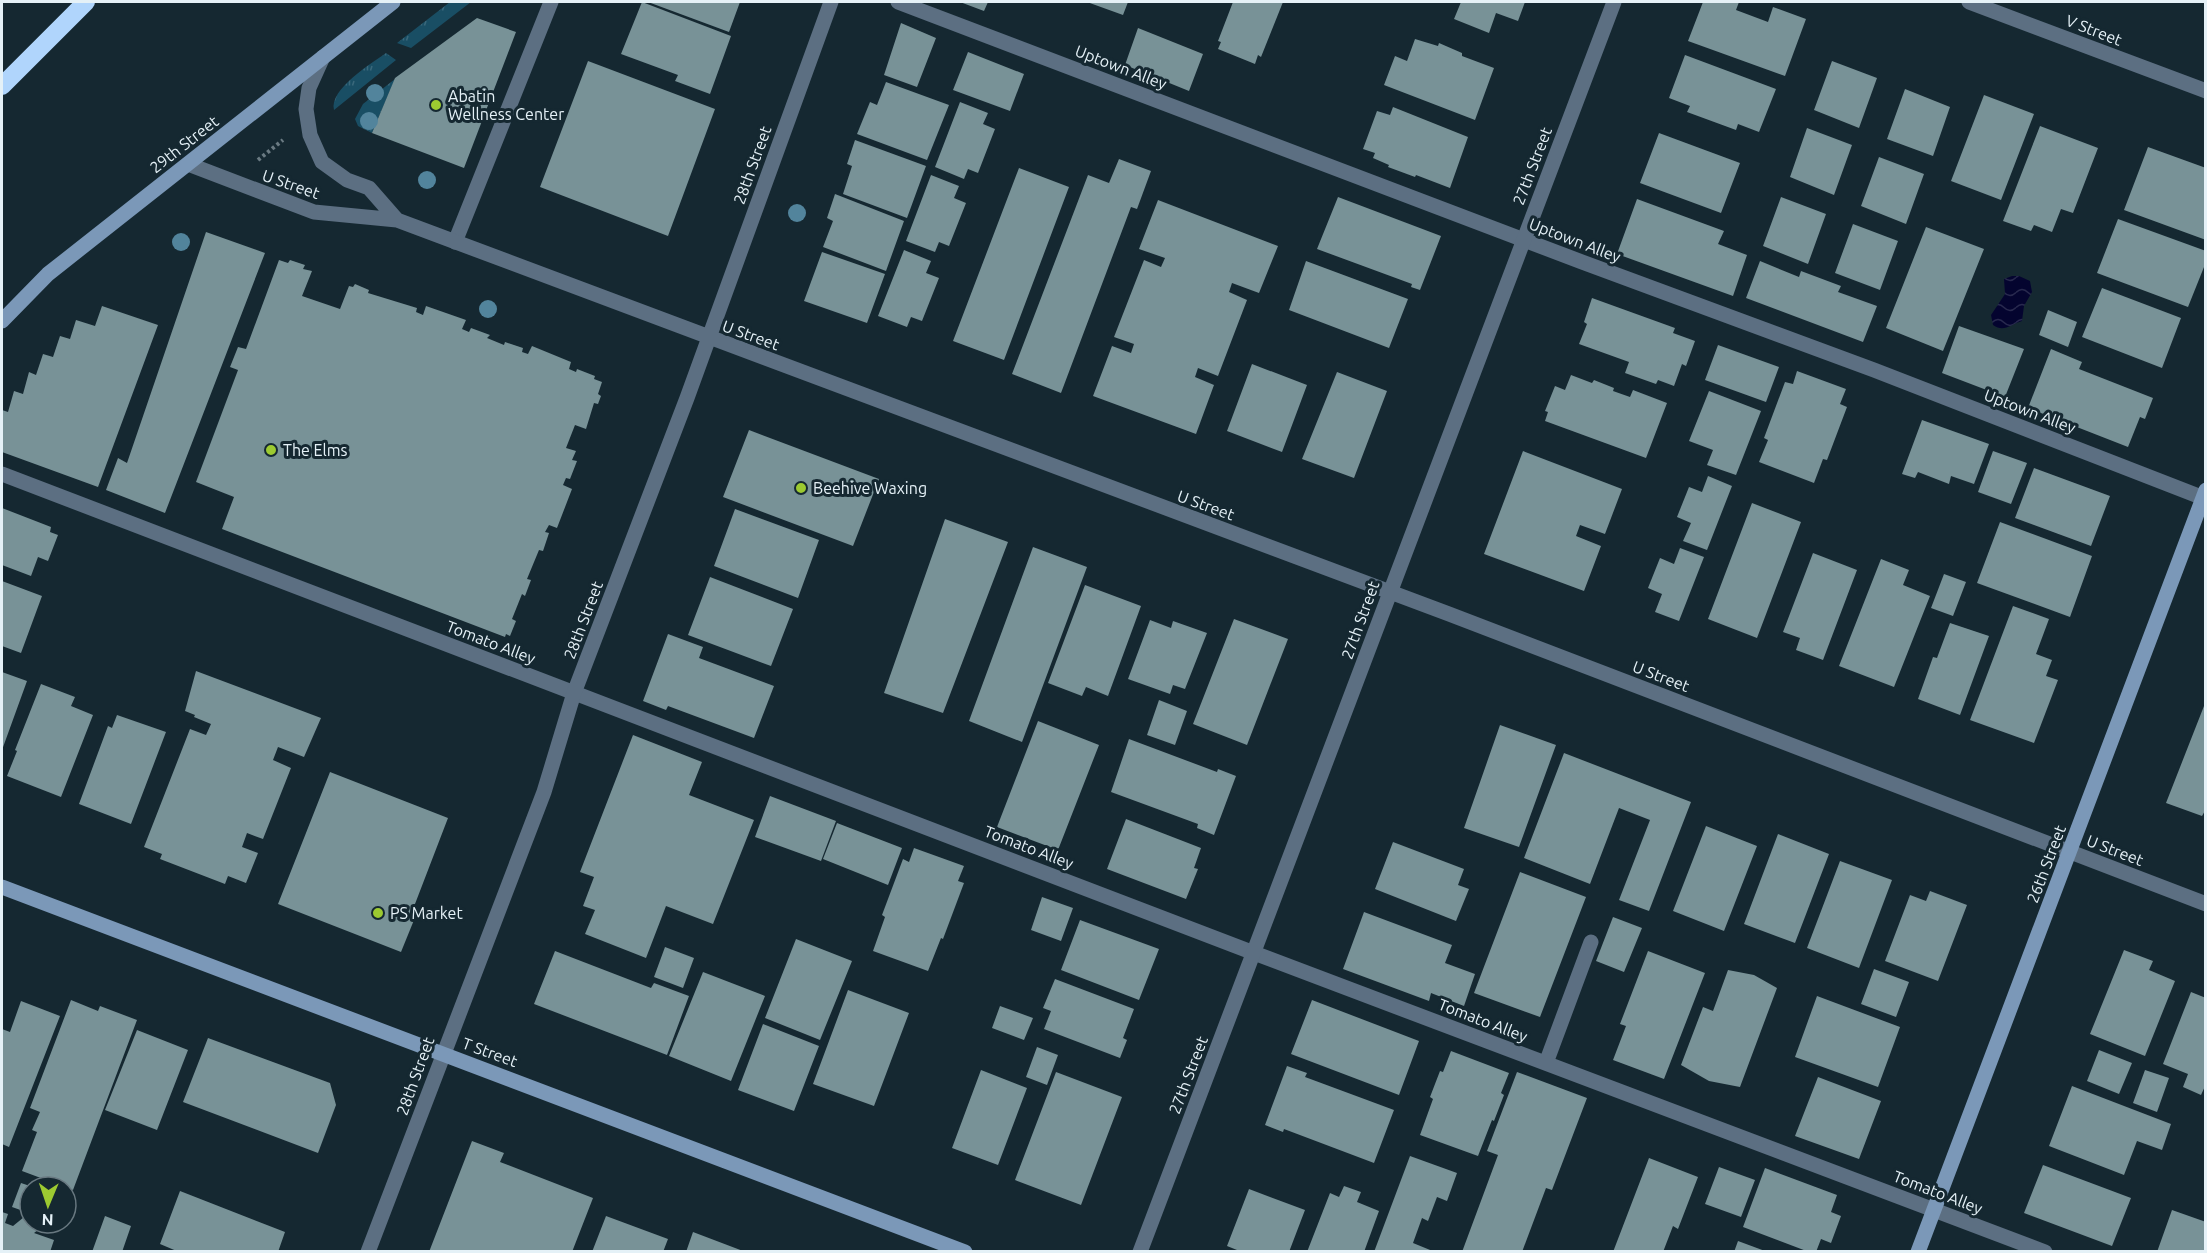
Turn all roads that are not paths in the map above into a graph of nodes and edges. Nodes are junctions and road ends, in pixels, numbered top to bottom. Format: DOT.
graph roads {
  1 [pos="87,2"];
  2 [pos="393,2"];
  3 [pos="551,2"];
  4 [pos="831,2"];
  5 [pos="898,2"];
  6 [pos="1614,2"];
  7 [pos="1969,2"];
  8 [pos="323,57"];
  9 [pos="2,86"];
  10 [pos="2205,91"];
  11 [pos="188,164"];
  12 [pos="397,220"];
  13 [pos="1523,240"];
  14 [pos="455,242"];
  15 [pos="2,321"];
  16 [pos="708,338"];
  17 [pos="2,474"];
  18 [pos="2204,496"];
  19 [pos="1389,592"];
  20 [pos="574,693"];
  21 [pos="2070,852"];
  22 [pos="2,887"];
  23 [pos="2205,904"];
  24 [pos="1591,942"];
  25 [pos="1254,953"];
  26 [pos="443,1054"];
  27 [pos="1546,1063"];
  28 [pos="1934,1210"];
  29 [pos="368,1251"];
  30 [pos="965,1251"];
  31 [pos="1140,1251"];
  32 [pos="1918,1251"];
  33 [pos="2045,1251"];
  1 -- 9 [label="highway"];
  2 -- 8 [label="street, 29th Street"];
  3 -- 14 [label="street"];
  4 -- 16 [label="street, 28th Street"];
  5 -- 13 [label="street, Uptown Alley"];
  6 -- 13 [label="street, 27th Street"];
  7 -- 10 [label="street, V Street"];
  8 -- 11 [label="street, 29th Street"];
  8 -- 12 [label="street"];
  11 -- 12 [label="street, U Street"];
  11 -- 15 [label="street, 29th Street"];
  12 -- 14 [label="street, U Street"];
  13 -- 18 [label="street, Uptown Alley"];
  13 -- 19 [label="street, 27th Street"];
  14 -- 16 [label="street, U Street"];
  16 -- 19 [label="street, U Street"];
  16 -- 20 [label="street, 28th Street"];
  17 -- 20 [label="street, Tomato Alley"];
  18 -- 21 [label="street, 26th Street"];
  19 -- 21 [label="street, U Street"];
  19 -- 25 [label="street, 27th Street"];
  20 -- 25 [label="street, Tomato Alley"];
  20 -- 26 [label="street, 28th Street"];
  21 -- 23 [label="street, U Street"];
  21 -- 28 [label="street, 26th Street"];
  22 -- 26 [label="street, T Street"];
  24 -- 27 [label="street"];
  25 -- 27 [label="street, Tomato Alley"];
  25 -- 31 [label="street, 27th Street"];
  26 -- 29 [label="street, 28th Street"];
  26 -- 30 [label="street, T Street"];
  27 -- 28 [label="street, Tomato Alley"];
  28 -- 32 [label="street, 26th Street"];
  28 -- 33 [label="street, Tomato Alley"];
}
